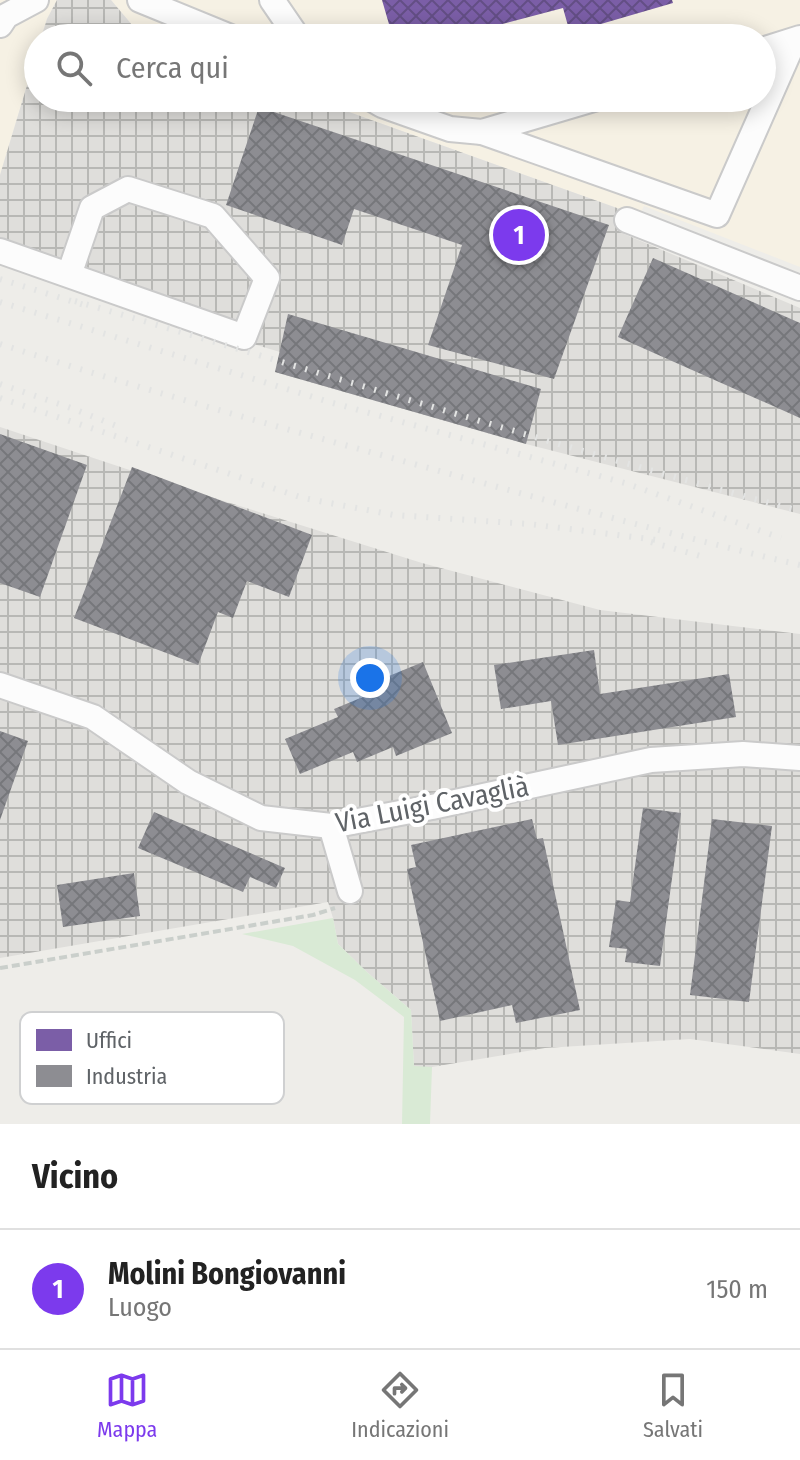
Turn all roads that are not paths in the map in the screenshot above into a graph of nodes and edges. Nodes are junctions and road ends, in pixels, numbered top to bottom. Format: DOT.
graph roads {
  1 [pos="36,0"];
  2 [pos="140,0"];
  3 [pos="272,0"];
  4 [pos="199,24"];
  5 [pos="288,24"];
  6 [pos="0,25"];
  7 [pos="797,40"];
  8 [pos="776,46"];
  9 [pos="776,86"];
  10 [pos="402,112"];
  11 [pos="550,112"];
  12 [pos="764,112"];
  13 [pos="482,132"];
  14 [pos="627,220"];
  15 [pos="0,251"];
  16 [pos="69,275"];
  17 [pos="800,288"];
  18 [pos="0,685"];
  19 [pos="800,758"];
  20 [pos="331,826"];
  21 [pos="350,891"];
  1 -- 6 [label="street"];
  2 -- 4 [label="street"];
  3 -- 5 [label="street"];
  7 -- 8 [label="street"];
  7 -- 9 [label="street"];
  10 -- 13 [label="street"];
  11 -- 13 [label="street"];
  12 -- 13 [label="street"];
  14 -- 17 [label="street"];
  15 -- 16 [label="street"];
  16 -- 16 [label="street"];
  18 -- 20 [label="street, Via Luigi Cavaglià"];
  19 -- 20 [label="street, Via Luigi Cavaglià"];
  20 -- 21 [label="street"];
}
